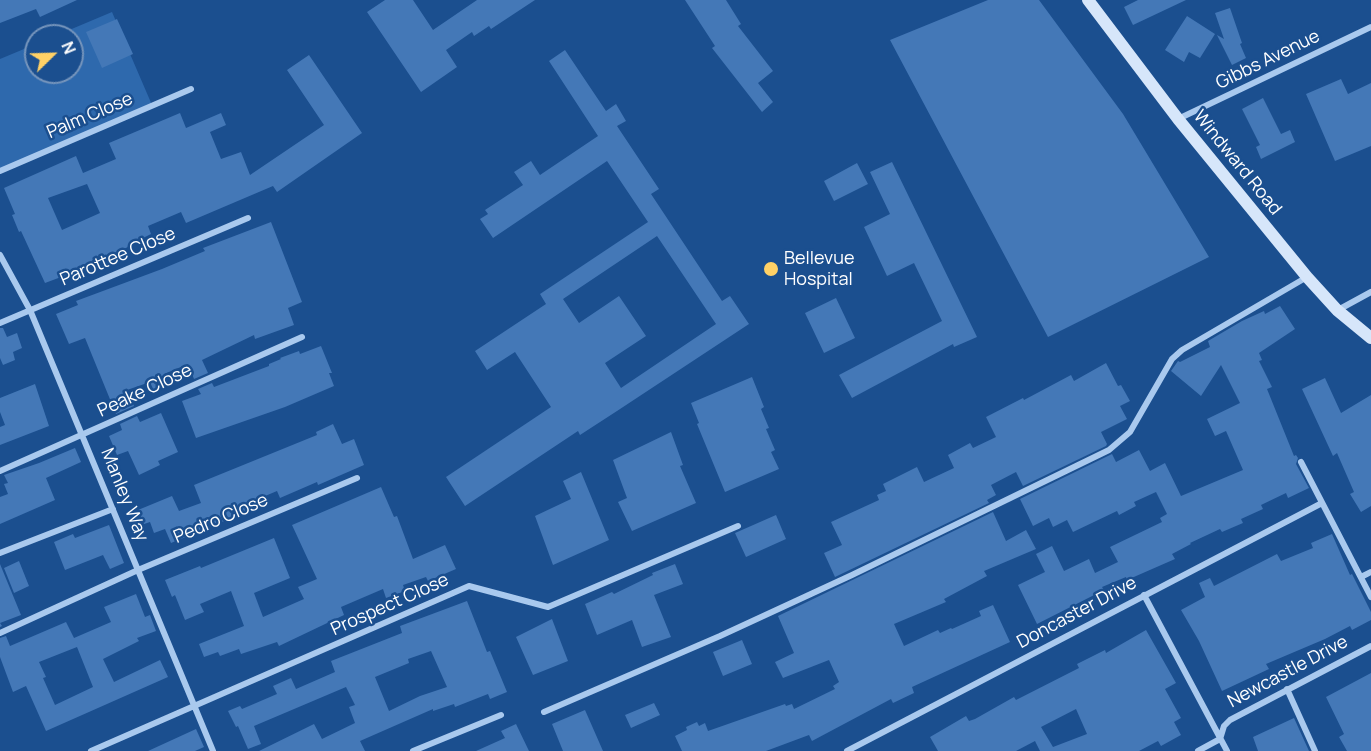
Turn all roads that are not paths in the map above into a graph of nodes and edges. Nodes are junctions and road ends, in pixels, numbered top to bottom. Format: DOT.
graph roads {
  1 [pos="1088,0"];
  2 [pos="1371,27"];
  3 [pos="191,89"];
  4 [pos="1178,119"];
  5 [pos="0,171"];
  6 [pos="249,218"];
  7 [pos="0,255"];
  8 [pos="1307,277"];
  9 [pos="1371,292"];
  10 [pos="30,310"];
  11 [pos="1337,310"];
  12 [pos="0,323"];
  13 [pos="302,337"];
  14 [pos="1371,338"];
  15 [pos="84,435"];
  16 [pos="1301,462"];
  17 [pos="0,471"];
  18 [pos="357,478"];
  19 [pos="1322,503"];
  20 [pos="113,509"];
  21 [pos="738,526"];
  22 [pos="0,554"];
  23 [pos="138,570"];
  24 [pos="1371,572"];
  25 [pos="1361,577"];
  26 [pos="1144,595"];
  27 [pos="1371,597"];
  28 [pos="0,633"];
  29 [pos="1371,646"];
  30 [pos="1287,689"];
  31 [pos="194,706"];
  32 [pos="544,712"];
  33 [pos="501,715"];
  34 [pos="1220,740"];
  35 [pos="91,751"];
  36 [pos="213,751"];
  37 [pos="413,751"];
  38 [pos="847,751"];
  39 [pos="1198,751"];
  40 [pos="1227,751"];
  41 [pos="1315,751"];
  1 -- 4 [label="main road, Windward Road"];
  2 -- 4 [label="street, Gibbs Avenue"];
  3 -- 5 [label="street, Palm Close"];
  4 -- 8 [label="main road, Windward Road"];
  6 -- 10 [label="street, Parottee Close"];
  7 -- 10 [label="street, Manley Way"];
  8 -- 11 [label="main road, Windward Road"];
  8 -- 32 [label="street"];
  9 -- 11 [label="street"];
  10 -- 12 [label="street, Parottee Close"];
  10 -- 15 [label="street, Manley Way"];
  11 -- 14 [label="main road, Windward Road"];
  13 -- 15 [label="street, Peake Close"];
  15 -- 17 [label="street, Peake Close"];
  15 -- 20 [label="street, Manley Way"];
  16 -- 19 [label="street"];
  18 -- 23 [label="street, Pedro Close"];
  19 -- 25 [label="street"];
  19 -- 26 [label="street, Doncaster Drive"];
  20 -- 22 [label="street"];
  20 -- 23 [label="street, Manley Way"];
  21 -- 31 [label="street, Prospect Close"];
  23 -- 28 [label="street, Pedro Close"];
  23 -- 31 [label="street, Manley Way"];
  24 -- 25 [label="street"];
  25 -- 27 [label="street"];
  26 -- 34 [label="street"];
  26 -- 38 [label="street, Doncaster Drive"];
  29 -- 30 [label="street, Newcastle Drive"];
  30 -- 34 [label="street, Newcastle Drive"];
  30 -- 41 [label="street"];
  31 -- 35 [label="street, Prospect Close"];
  31 -- 36 [label="street, Manley Way"];
  33 -- 37 [label="street"];
  34 -- 39 [label="street, Newcastle Drive"];
  34 -- 40 [label="street"];
}
